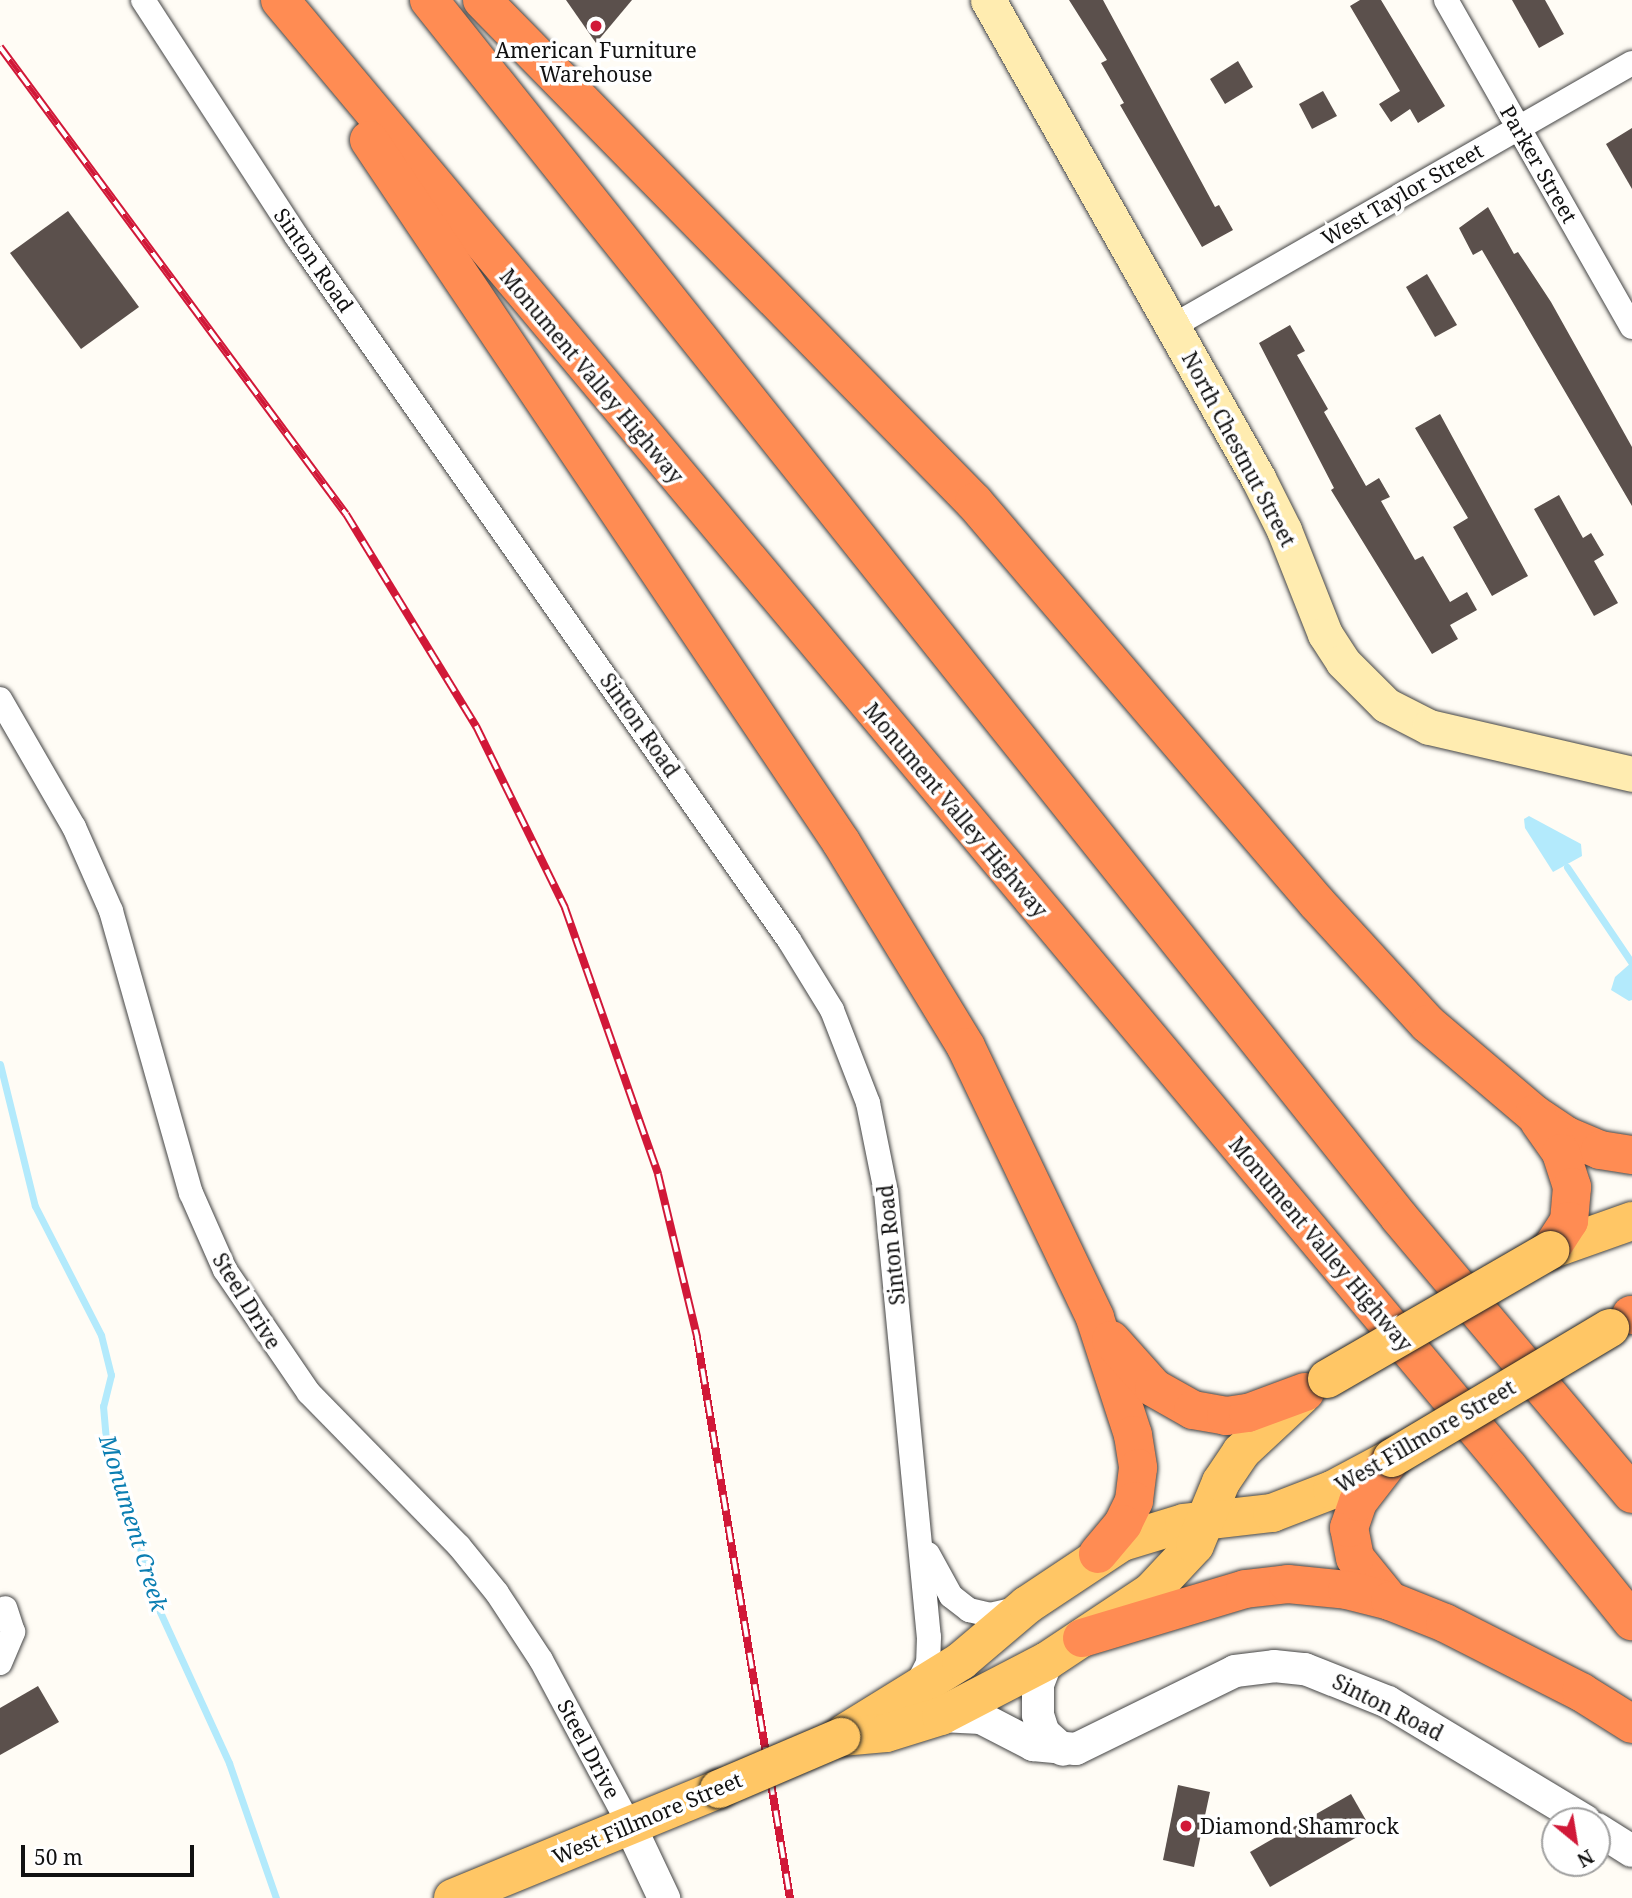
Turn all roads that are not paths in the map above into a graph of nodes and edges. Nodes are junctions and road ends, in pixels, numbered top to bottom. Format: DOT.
graph roads {
  1 [pos="143,0"];
  2 [pos="279,0"];
  3 [pos="429,0"];
  4 [pos="482,0"];
  5 [pos="988,0"];
  6 [pos="1446,0"];
  7 [pos="1632,63"];
  8 [pos="1518,128"];
  9 [pos="1173,326"];
  10 [pos="1632,327"];
  11 [pos="0,699"];
  12 [pos="1632,774"];
  13 [pos="1534,1114"];
  14 [pos="1632,1155"];
  15 [pos="1632,1221"];
  16 [pos="1550,1251"];
  17 [pos="1095,1318"];
  18 [pos="1626,1318"];
  19 [pos="1316,1386"];
  20 [pos="1392,1458"];
  21 [pos="1632,1494"];
  22 [pos="1205,1521"];
  23 [pos="920,1534"];
  24 [pos="1098,1554"];
  25 [pos="1390,1601"];
  26 [pos="1027,1605"];
  27 [pos="5,1608"];
  28 [pos="1632,1621"];
  29 [pos="1082,1638"];
  30 [pos="1047,1661"];
  31 [pos="0,1663"];
  32 [pos="915,1689"];
  33 [pos="941,1716"];
  34 [pos="1632,1724"];
  35 [pos="841,1737"];
  36 [pos="1063,1750"];
  37 [pos="1562,1807"];
  38 [pos="630,1826"];
  39 [pos="1611,1838"];
  40 [pos="1632,1851"];
  41 [pos="462,1894"];
  42 [pos="664,1898"];
  1 -- 23 [label="street, Sinton Road"];
  2 -- 17 [label="highway"];
  2 -- 28 [label="highway, Monument Valley Highway"];
  3 -- 21 [label="highway"];
  4 -- 13 [label="highway"];
  5 -- 9 [label="main road, North Chestnut Street"];
  6 -- 8 [label="street, Parker Street"];
  7 -- 8 [label="street, West Taylor Street"];
  8 -- 9 [label="street, West Taylor Street"];
  8 -- 10 [label="street, Parker Street"];
  9 -- 12 [label="main road, North Chestnut Street"];
  11 -- 38 [label="street, Steel Drive"];
  13 -- 14 [label="highway"];
  13 -- 16 [label="highway"];
  15 -- 16 [label="main road, West Fillmore Street"];
  16 -- 19 [label="main road, West Fillmore Street, bridge"];
  17 -- 19 [label="highway"];
  17 -- 24 [label="highway"];
  18 -- 20 [label="main road, West Fillmore Street, bridge"];
  19 -- 22 [label="main road, West Fillmore Street"];
  20 -- 22 [label="main road, West Fillmore Street"];
  20 -- 25 [label="highway"];
  22 -- 24 [label="main road, West Fillmore Street"];
  22 -- 29 [label="main road, West Fillmore Street"];
  23 -- 26 [label="street, Sinton Road"];
  23 -- 32 [label="street, Sinton Road"];
  24 -- 26 [label="main road, West Fillmore Street"];
  25 -- 29 [label="highway"];
  25 -- 34 [label="highway"];
  26 -- 32 [label="main road, West Fillmore Street"];
  27 -- 31 [label="street"];
  29 -- 30 [label="main road, West Fillmore Street"];
  30 -- 33 [label="main road, West Fillmore Street"];
  30 -- 36 [label="street"];
  32 -- 35 [label="main road, West Fillmore Street"];
  33 -- 35 [label="main road, West Fillmore Street"];
  33 -- 36 [label="street, Sinton Road"];
  35 -- 38 [label="main road, West Fillmore Street, bridge"];
  36 -- 37 [label="street, Sinton Road"];
  38 -- 41 [label="main road, West Fillmore Street"];
  38 -- 42 [label="street"];
  39 -- 40 [label="street"];
}
